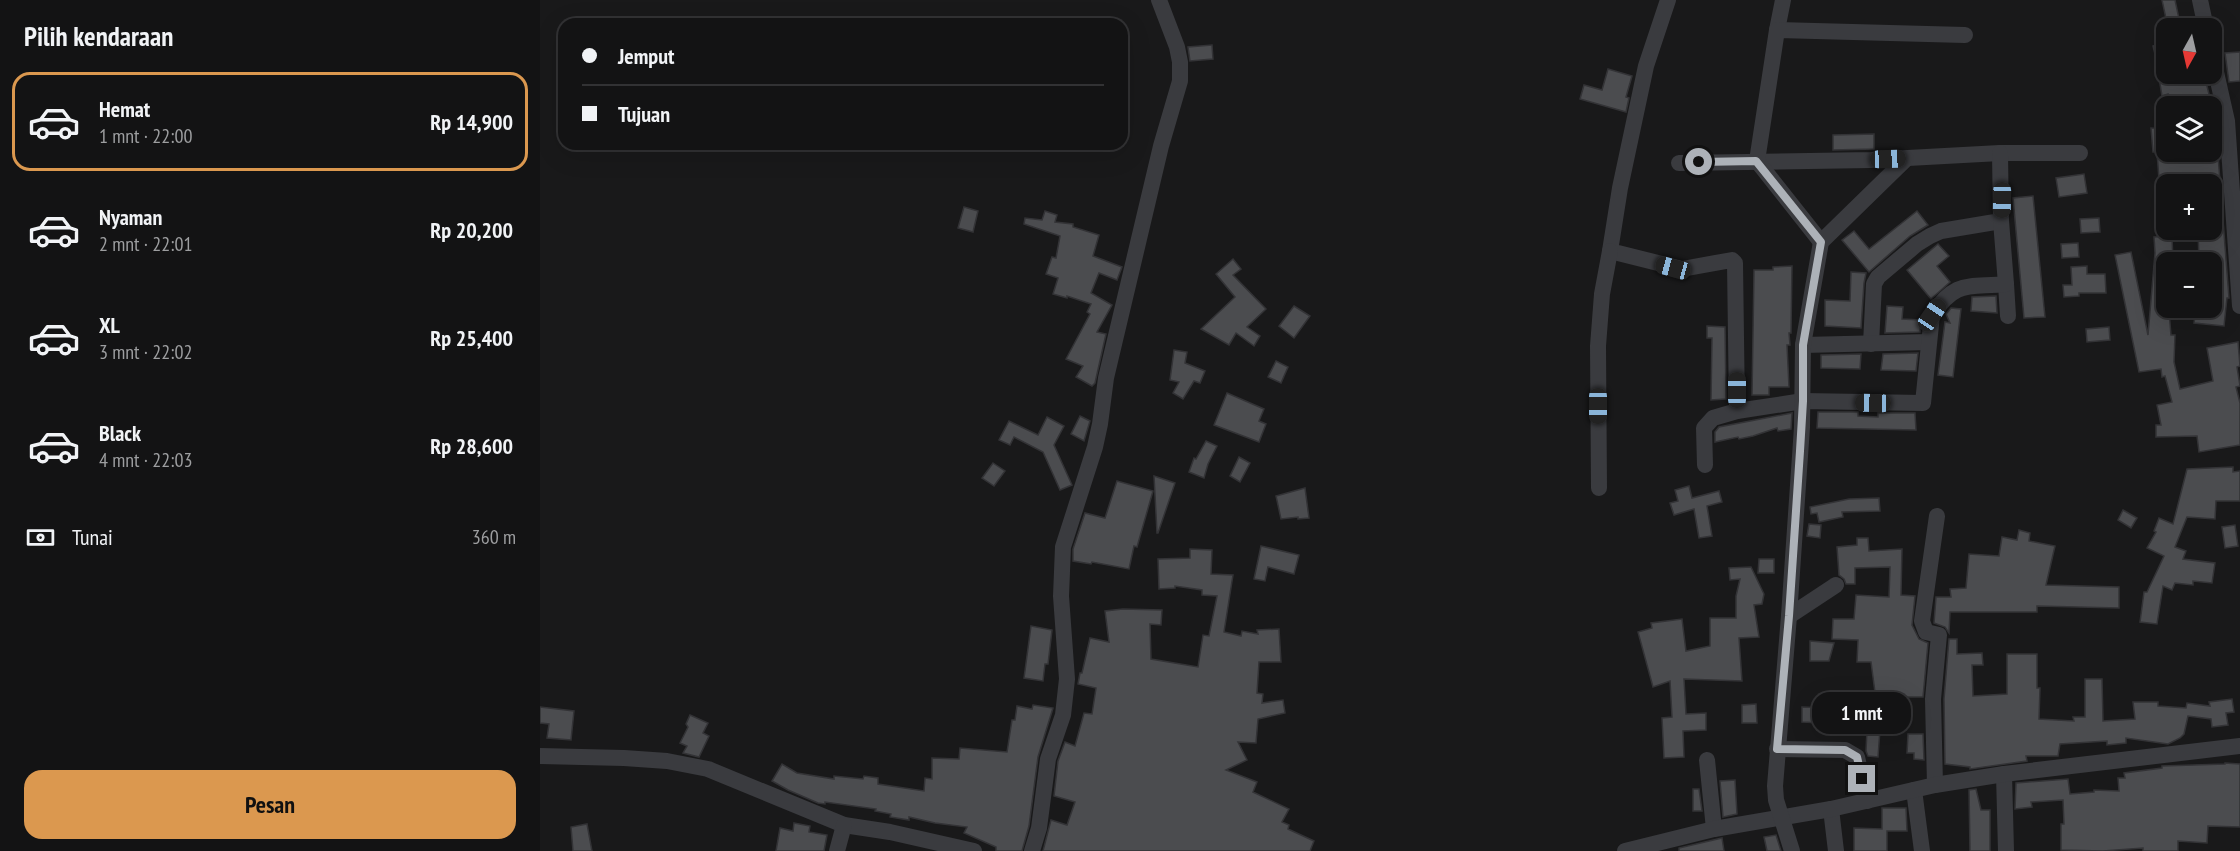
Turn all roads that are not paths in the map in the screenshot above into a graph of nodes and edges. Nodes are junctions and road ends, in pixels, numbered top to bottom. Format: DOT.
graph roads {
  1 [pos="1159,0"];
  2 [pos="1668,0"];
  3 [pos="1783,0"];
  4 [pos="2200,0"];
  5 [pos="2204,18"];
  6 [pos="1777,30"];
  7 [pos="1965,35"];
  8 [pos="2219,84"];
  9 [pos="2000,153"];
  10 [pos="2080,153"];
  11 [pos="1906,159"];
  12 [pos="1756,161"];
  13 [pos="1679,163"];
  14 [pos="2001,221"];
  15 [pos="1821,242"];
  16 [pos="1610,250"];
  17 [pos="2006,284"];
  18 [pos="2240,306"];
  19 [pos="2008,316"];
  20 [pos="1929,342"];
  21 [pos="1871,344"];
  22 [pos="1803,345"];
  23 [pos="1803,401"];
  24 [pos="1737,411"];
  25 [pos="1705,465"];
  26 [pos="1599,488"];
  27 [pos="1937,516"];
  28 [pos="1836,585"];
  29 [pos="1789,616"];
  30 [pos="2240,746"];
  31 [pos="1777,749"];
  32 [pos="540,756"];
  33 [pos="1707,760"];
  34 [pos="2004,774"];
  35 [pos="1935,785"];
  36 [pos="1914,790"];
  37 [pos="1867,801"];
  38 [pos="1831,809"];
  39 [pos="1782,817"];
  40 [pos="844,825"];
  41 [pos="1714,829"];
  42 [pos="837,851"];
  43 [pos="974,851"];
  44 [pos="1032,851"];
  45 [pos="1625,851"];
  46 [pos="1791,851"];
  47 [pos="1836,851"];
  48 [pos="1922,851"];
  49 [pos="2006,851"];
  1 -- 44 [label="street"];
  2 -- 16 [label="street"];
  3 -- 6 [label="street"];
  4 -- 5 [label="street"];
  6 -- 7 [label="street"];
  6 -- 12 [label="street"];
  8 -- 18 [label="street"];
  9 -- 10 [label="street"];
  9 -- 11 [label="street"];
  9 -- 14 [label="street"];
  11 -- 12 [label="street"];
  11 -- 15 [label="street"];
  12 -- 13 [label="street"];
  12 -- 15 [label="street"];
  14 -- 17 [label="street"];
  14 -- 21 [label="street"];
  15 -- 22 [label="street"];
  16 -- 24 [label="street"];
  16 -- 26 [label="street"];
  17 -- 19 [label="street"];
  17 -- 20 [label="street"];
  20 -- 21 [label="street"];
  20 -- 23 [label="street"];
  21 -- 22 [label="street"];
  22 -- 23 [label="street"];
  23 -- 24 [label="street"];
  23 -- 29 [label="street"];
  24 -- 25 [label="street"];
  27 -- 35 [label="street"];
  28 -- 29 [label="street"];
  29 -- 31 [label="street"];
  30 -- 34 [label="street"];
  31 -- 37 [label="street"];
  31 -- 39 [label="street"];
  32 -- 40 [label="street"];
  33 -- 41 [label="street"];
  34 -- 35 [label="street"];
  34 -- 49 [label="street"];
  35 -- 36 [label="street"];
  36 -- 37 [label="street"];
  36 -- 48 [label="street"];
  37 -- 38 [label="street"];
  38 -- 39 [label="street"];
  38 -- 47 [label="street"];
  39 -- 41 [label="street"];
  39 -- 46 [label="street"];
  40 -- 42 [label="street"];
  40 -- 43 [label="street"];
  41 -- 45 [label="street"];
}
